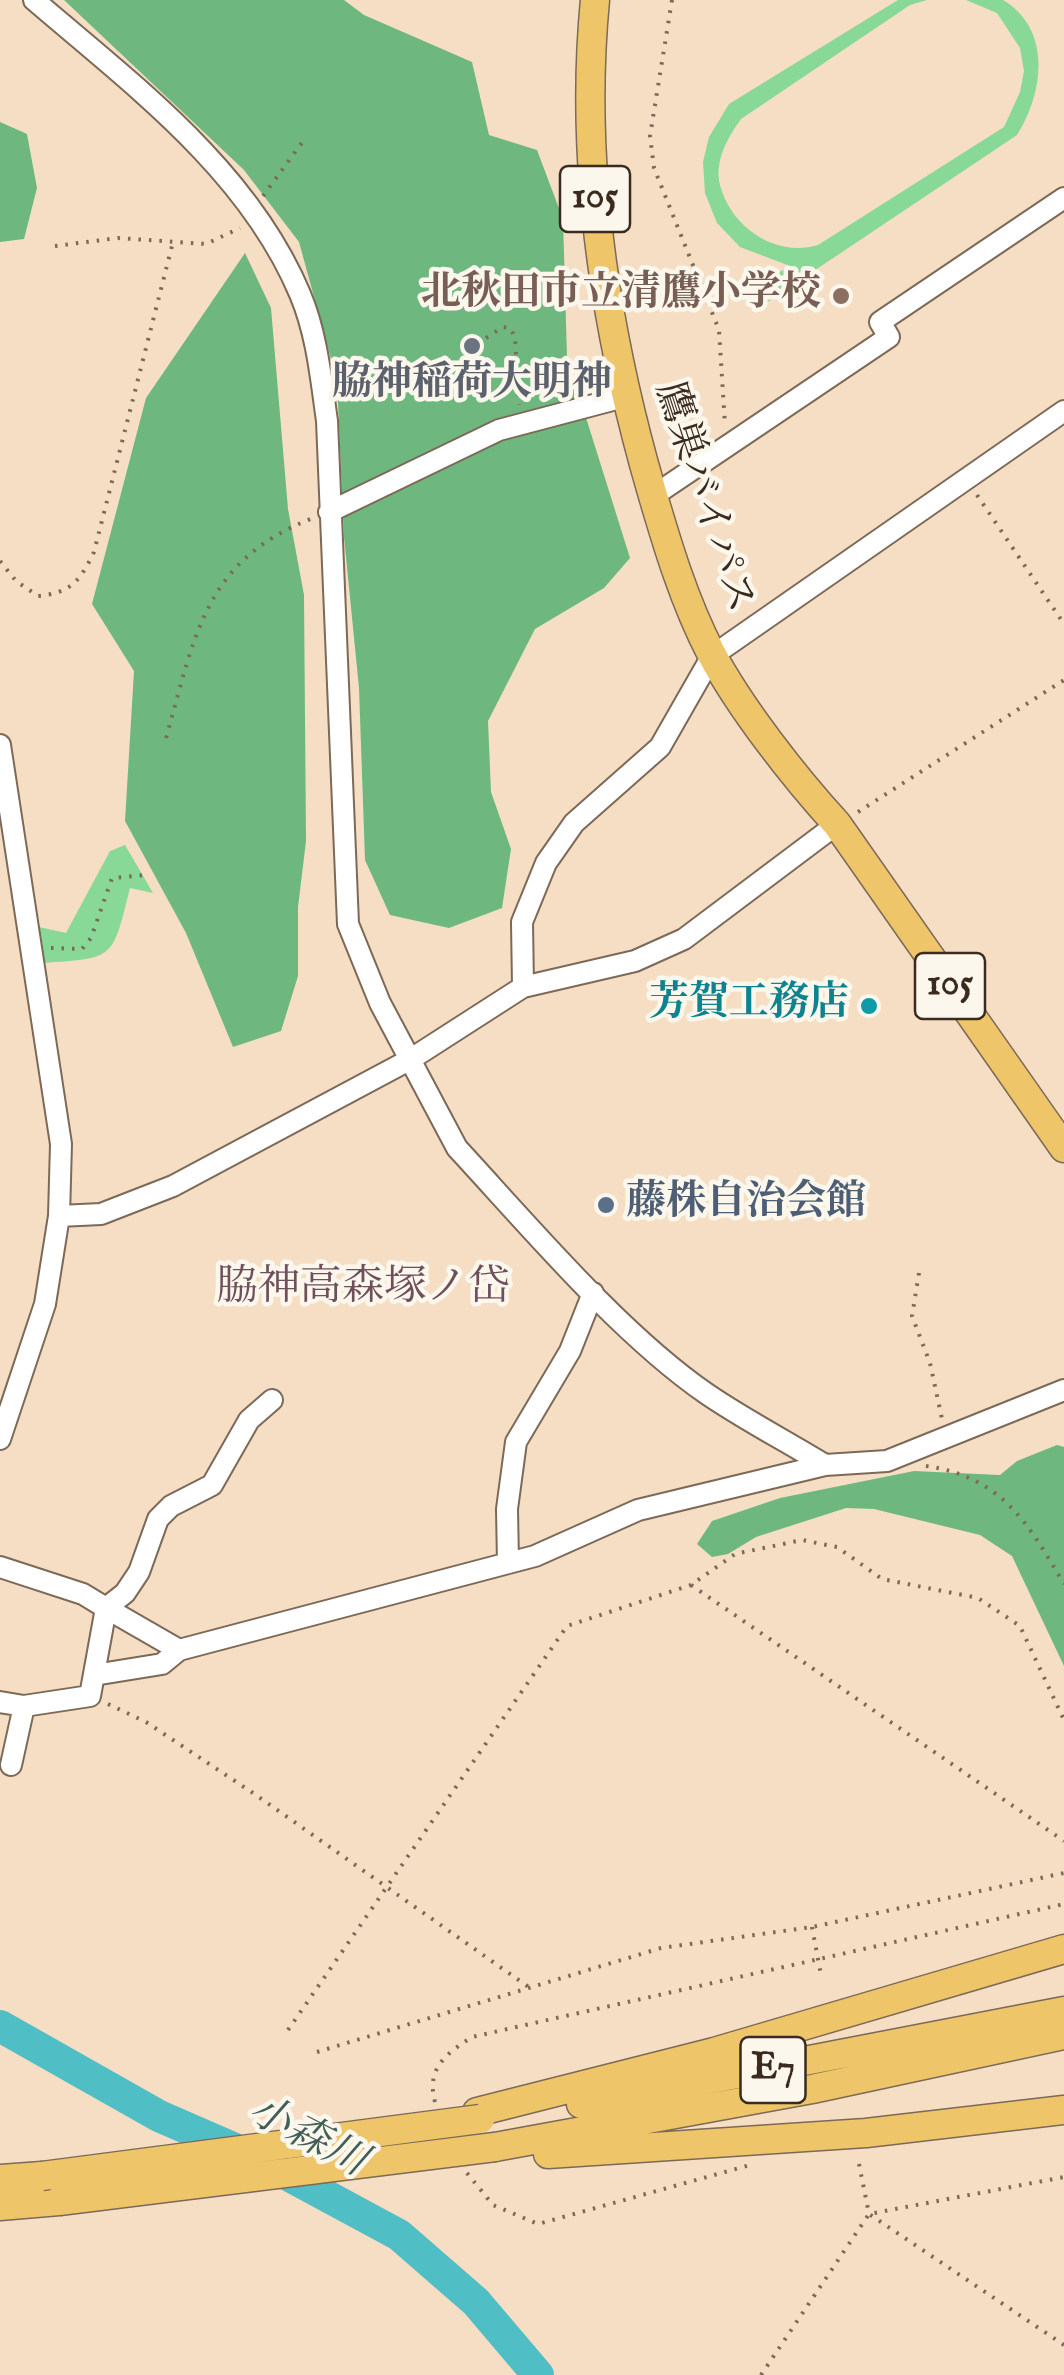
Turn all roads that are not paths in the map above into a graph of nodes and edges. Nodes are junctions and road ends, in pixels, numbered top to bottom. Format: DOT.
graph roads {
  1 [pos="34,0"];
  2 [pos="595,0"];
  3 [pos="1064,198"];
  4 [pos="624,397"];
  5 [pos="1064,411"];
  6 [pos="653,496"];
  7 [pos="330,512"];
  8 [pos="712,656"];
  9 [pos="0,746"];
  10 [pos="838,824"];
  11 [pos="523,987"];
  12 [pos="411,1060"];
  13 [pos="1064,1148"];
  14 [pos="59,1216"];
  15 [pos="594,1293"];
  16 [pos="1064,1390"];
  17 [pos="272,1400"];
  18 [pos="0,1439"];
  19 [pos="825,1465"];
  20 [pos="508,1563"];
  21 [pos="0,1567"];
  22 [pos="106,1608"];
  23 [pos="178,1650"];
  24 [pos="92,1685"];
  25 [pos="0,1702"];
  26 [pos="24,1706"];
  27 [pos="10,1765"];
  28 [pos="1064,1949"];
  29 [pos="1064,2010"];
  30 [pos="1064,2035"];
  31 [pos="1064,2110"];
  32 [pos="479,2116"];
  33 [pos="502,2152"];
  34 [pos="0,2179"];
  35 [pos="0,2206"];
  1 -- 7 [label="street"];
  2 -- 4 [label="highway, 鷹巣バイパス / 105"];
  3 -- 6 [label="street"];
  4 -- 6 [label="highway, 鷹巣バイパス / 105"];
  4 -- 7 [label="street"];
  5 -- 8 [label="street"];
  6 -- 8 [label="highway, 鷹巣バイパス / 105"];
  7 -- 12 [label="street"];
  8 -- 10 [label="highway, 鷹巣バイパス / 105"];
  8 -- 11 [label="street"];
  9 -- 14 [label="street"];
  10 -- 11 [label="street"];
  10 -- 13 [label="highway, 鷹巣バイパス / 105"];
  11 -- 12 [label="street"];
  12 -- 14 [label="street"];
  12 -- 15 [label="street"];
  14 -- 18 [label="street"];
  15 -- 19 [label="street"];
  15 -- 20 [label="street"];
  16 -- 19 [label="street"];
  17 -- 22 [label="street"];
  19 -- 20 [label="street"];
  20 -- 23 [label="street"];
  21 -- 22 [label="street"];
  22 -- 23 [label="street"];
  22 -- 24 [label="street"];
  23 -- 24 [label="street"];
  24 -- 26 [label="street"];
  25 -- 26 [label="street"];
  26 -- 27 [label="street"];
  28 -- 32 [label="highway"];
  29 -- 32 [label="highway, E7"];
  30 -- 33 [label="highway, E7"];
  31 -- 33 [label="highway"];
  32 -- 34 [label="highway, E7, bridge"];
  33 -- 35 [label="highway, bridge"];
}
